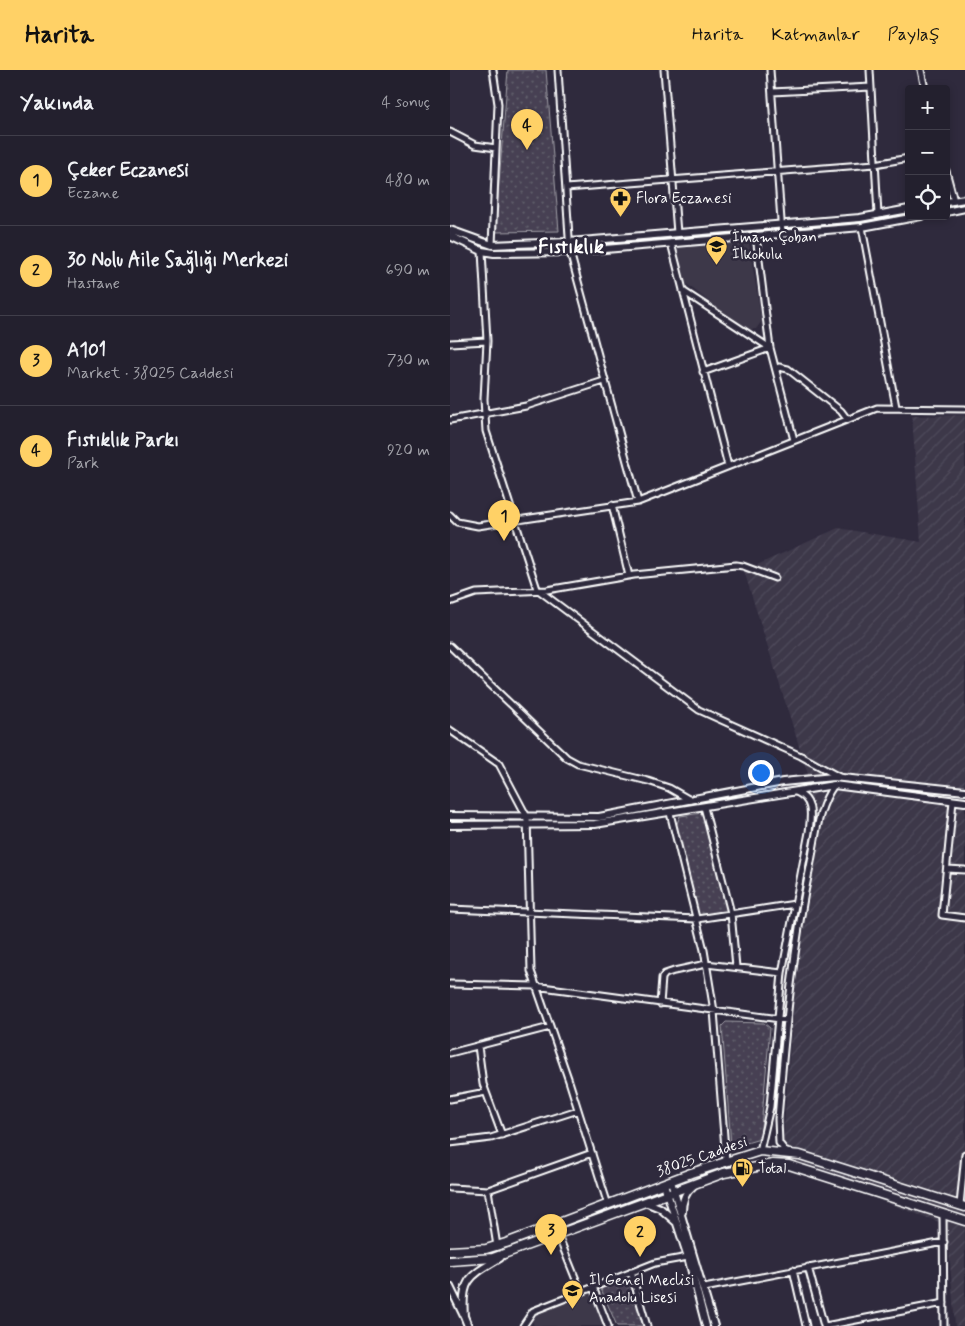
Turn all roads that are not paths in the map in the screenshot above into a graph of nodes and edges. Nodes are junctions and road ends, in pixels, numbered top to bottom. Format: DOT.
graph roads {
  1 [pos="493,70"];
  2 [pos="558,70"];
  3 [pos="664,70"];
  4 [pos="770,70"];
  5 [pos="870,70"];
  6 [pos="920,70"];
  7 [pos="924,85"];
  8 [pos="871,87"];
  9 [pos="772,92"];
  10 [pos="450,132"];
  11 [pos="496,148"];
  12 [pos="905,159"];
  13 [pos="875,164"];
  14 [pos="778,172"];
  15 [pos="947,175"];
  16 [pos="673,178"];
  17 [pos="566,188"];
  18 [pos="965,199"];
  19 [pos="954,201"];
  20 [pos="950,202"];
  21 [pos="965,208"];
  22 [pos="905,210"];
  23 [pos="950,211"];
  24 [pos="878,215"];
  25 [pos="905,219"];
  26 [pos="781,225"];
  27 [pos="862,227"];
  28 [pos="450,230"];
  29 [pos="677,233"];
  30 [pos="782,234"];
  31 [pos="450,236"];
  32 [pos="756,236"];
  33 [pos="569,242"];
  34 [pos="670,243"];
  35 [pos="492,245"];
  36 [pos="482,251"];
  37 [pos="570,252"];
  38 [pos="683,291"];
  39 [pos="488,341"];
  40 [pos="450,343"];
  41 [pos="770,348"];
  42 [pos="776,370"];
  43 [pos="703,372"];
  44 [pos="604,382"];
  45 [pos="896,407"];
  46 [pos="965,409"];
  47 [pos="484,415"];
  48 [pos="847,419"];
  49 [pos="450,420"];
  50 [pos="794,440"];
  51 [pos="728,466"];
  52 [pos="638,502"];
  53 [pos="612,506"];
  54 [pos="450,515"];
  55 [pos="516,520"];
  56 [pos="457,522"];
  57 [pos="450,523"];
  58 [pos="629,576"];
  59 [pos="775,578"];
  60 [pos="537,589"];
  61 [pos="450,602"];
  62 [pos="450,646"];
  63 [pos="450,730"];
  64 [pos="840,777"];
  65 [pos="834,786"];
  66 [pos="793,790"];
  67 [pos="965,791"];
  68 [pos="690,800"];
  69 [pos="953,801"];
  70 [pos="965,802"];
  71 [pos="704,807"];
  72 [pos="812,812"];
  73 [pos="670,813"];
  74 [pos="450,816"];
  75 [pos="527,817"];
  76 [pos="820,817"];
  77 [pos="527,824"];
  78 [pos="450,825"];
  79 [pos="947,869"];
  80 [pos="965,870"];
  81 [pos="795,904"];
  82 [pos="450,910"];
  83 [pos="531,912"];
  84 [pos="731,913"];
  85 [pos="965,918"];
  86 [pos="697,919"];
  87 [pos="706,964"];
  88 [pos="736,967"];
  89 [pos="782,973"];
  90 [pos="450,984"];
  91 [pos="535,986"];
  92 [pos="660,1004"];
  93 [pos="714,1011"];
  94 [pos="776,1019"];
  95 [pos="787,1020"];
  96 [pos="550,1028"];
  97 [pos="478,1046"];
  98 [pos="450,1053"];
  99 [pos="486,1092"];
  100 [pos="450,1099"];
  101 [pos="578,1110"];
  102 [pos="502,1135"];
  103 [pos="450,1143"];
  104 [pos="760,1151"];
  105 [pos="592,1153"];
  106 [pos="788,1154"];
  107 [pos="965,1154"];
  108 [pos="726,1161"];
  109 [pos="702,1180"];
  110 [pos="667,1182"];
  111 [pos="450,1188"];
  112 [pos="488,1190"];
  113 [pos="670,1191"];
  114 [pos="642,1202"];
  115 [pos="608,1205"];
  116 [pos="962,1206"];
  117 [pos="943,1214"];
  118 [pos="965,1221"];
  119 [pos="679,1222"];
  120 [pos="558,1235"];
  121 [pos="944,1242"];
  122 [pos="497,1246"];
  123 [pos="450,1252"];
  124 [pos="506,1254"];
  125 [pos="688,1257"];
  126 [pos="450,1261"];
  127 [pos="808,1267"];
  128 [pos="793,1270"];
  129 [pos="631,1272"];
  130 [pos="593,1286"];
  131 [pos="450,1287"];
  132 [pos="704,1288"];
  133 [pos="580,1292"];
  134 [pos="944,1304"];
  135 [pos="464,1316"];
  136 [pos="526,1325"];
  137 [pos="468,1326"];
  138 [pos="608,1326"];
  139 [pos="647,1326"];
  140 [pos="706,1326"];
  141 [pos="714,1326"];
  142 [pos="806,1326"];
  143 [pos="824,1326"];
  144 [pos="944,1326"];
  1 -- 11 [label="street"];
  2 -- 17 [label="street"];
  3 -- 16 [label="street"];
  4 -- 9 [label="street"];
  5 -- 8 [label="street"];
  6 -- 7 [label="street"];
  8 -- 9 [label="street"];
  8 -- 13 [label="street"];
  9 -- 14 [label="street"];
  10 -- 11 [label="street"];
  11 -- 35 [label="street"];
  12 -- 13 [label="street"];
  13 -- 14 [label="street"];
  13 -- 24 [label="street"];
  14 -- 16 [label="street"];
  14 -- 26 [label="street"];
  15 -- 19 [label="street"];
  16 -- 17 [label="street"];
  16 -- 29 [label="street"];
  17 -- 33 [label="street"];
  18 -- 19 [label="street"];
  19 -- 20 [label="street"];
  21 -- 23 [label="street"];
  22 -- 24 [label="street"];
  24 -- 26 [label="street"];
  25 -- 27 [label="street"];
  26 -- 29 [label="street"];
  26 -- 30 [label="street"];
  27 -- 30 [label="street"];
  27 -- 45 [label="street"];
  28 -- 35 [label="street"];
  29 -- 33 [label="street"];
  30 -- 32 [label="street"];
  31 -- 36 [label="street"];
  32 -- 34 [label="street"];
  32 -- 41 [label="street"];
  33 -- 35 [label="street"];
  33 -- 37 [label="street"];
  34 -- 37 [label="street"];
  34 -- 38 [label="street"];
  36 -- 37 [label="street"];
  36 -- 39 [label="street"];
  37 -- 44 [label="street"];
  38 -- 41 [label="street"];
  38 -- 43 [label="street"];
  39 -- 40 [label="street"];
  39 -- 47 [label="street"];
  41 -- 42 [label="street"];
  41 -- 43 [label="street"];
  42 -- 48 [label="street"];
  42 -- 50 [label="street"];
  43 -- 51 [label="street"];
  44 -- 47 [label="street"];
  44 -- 52 [label="street"];
  45 -- 46 [label="street"];
  45 -- 48 [label="street"];
  47 -- 49 [label="street"];
  47 -- 55 [label="street"];
  48 -- 50 [label="street"];
  50 -- 51 [label="street"];
  51 -- 52 [label="street"];
  52 -- 53 [label="street"];
  53 -- 55 [label="street"];
  53 -- 58 [label="street"];
  54 -- 56 [label="street"];
  55 -- 56 [label="street"];
  55 -- 60 [label="street"];
  56 -- 57 [label="street"];
  58 -- 59 [label="street"];
  58 -- 60 [label="street"];
  60 -- 61 [label="street"];
  60 -- 64 [label="street"];
  62 -- 68 [label="street"];
  63 -- 75 [label="street"];
  64 -- 67 [label="street"];
  64 -- 68 [label="street"];
  65 -- 66 [label="street"];
  65 -- 69 [label="street"];
  65 -- 76 [label="street"];
  66 -- 71 [label="street"];
  66 -- 72 [label="street"];
  68 -- 75 [label="street"];
  69 -- 70 [label="street"];
  69 -- 79 [label="street"];
  71 -- 73 [label="street"];
  71 -- 84 [label="street"];
  72 -- 76 [label="street"];
  72 -- 81 [label="street"];
  73 -- 77 [label="street"];
  73 -- 86 [label="street"];
  74 -- 75 [label="street"];
  75 -- 77 [label="street"];
  76 -- 95 [label="street"];
  77 -- 78 [label="street"];
  77 -- 83 [label="street"];
  79 -- 80 [label="street"];
  79 -- 85 [label="street"];
  81 -- 84 [label="street"];
  81 -- 89 [label="street"];
  82 -- 83 [label="street"];
  83 -- 86 [label="street"];
  83 -- 91 [label="street"];
  84 -- 86 [label="street"];
  84 -- 88 [label="street"];
  86 -- 87 [label="street"];
  87 -- 88 [label="street"];
  87 -- 92 [label="street"];
  87 -- 93 [label="street"];
  88 -- 89 [label="street"];
  89 -- 94 [label="street"];
  90 -- 91 [label="street"];
  91 -- 92 [label="street"];
  91 -- 96 [label="street"];
  92 -- 93 [label="street"];
  93 -- 94 [label="street"];
  93 -- 108 [label="street"];
  94 -- 95 [label="street"];
  94 -- 104 [label="street"];
  95 -- 106 [label="street"];
  96 -- 97 [label="street"];
  96 -- 101 [label="street"];
  97 -- 98 [label="street"];
  97 -- 99 [label="street"];
  99 -- 100 [label="street"];
  99 -- 102 [label="street"];
  101 -- 102 [label="street"];
  101 -- 105 [label="street"];
  102 -- 103 [label="street"];
  104 -- 106 [label="main road, 38025 Caddesi"];
  104 -- 108 [label="main road, 38025 Caddesi"];
  105 -- 112 [label="street"];
  105 -- 115 [label="street"];
  106 -- 116 [label="main road, 38025 Caddesi"];
  107 -- 116 [label="street"];
  108 -- 110 [label="main road, 38025 Caddesi"];
  109 -- 113 [label="main road, 38025 Caddesi"];
  109 -- 117 [label="main road, 38025 Caddesi"];
  109 -- 119 [label="street"];
  110 -- 113 [label="street"];
  110 -- 115 [label="main road, 38025 Caddesi"];
  111 -- 112 [label="street"];
  112 -- 122 [label="street"];
  113 -- 114 [label="main road, 38025 Caddesi"];
  113 -- 119 [label="street"];
  114 -- 119 [label="street"];
  114 -- 120 [label="main road, 38025 Caddesi"];
  115 -- 122 [label="main road, 38025 Caddesi"];
  117 -- 118 [label="main road, 38025 Caddesi"];
  117 -- 121 [label="street"];
  119 -- 125 [label="street"];
  119 -- 132 [label="street"];
  120 -- 124 [label="main road, 38025 Caddesi"];
  120 -- 133 [label="street"];
  121 -- 127 [label="street"];
  121 -- 134 [label="street"];
  122 -- 123 [label="main road, 38025 Caddesi"];
  124 -- 126 [label="main road, 38025 Caddesi"];
  124 -- 135 [label="street"];
  125 -- 129 [label="street"];
  125 -- 140 [label="street"];
  127 -- 128 [label="street"];
  127 -- 143 [label="street"];
  128 -- 132 [label="street"];
  128 -- 142 [label="street"];
  129 -- 130 [label="street"];
  129 -- 139 [label="street"];
  130 -- 133 [label="street"];
  130 -- 138 [label="street"];
  131 -- 135 [label="street"];
  132 -- 141 [label="street"];
  133 -- 136 [label="street"];
  134 -- 143 [label="street"];
  134 -- 144 [label="street"];
  135 -- 137 [label="street"];
}
